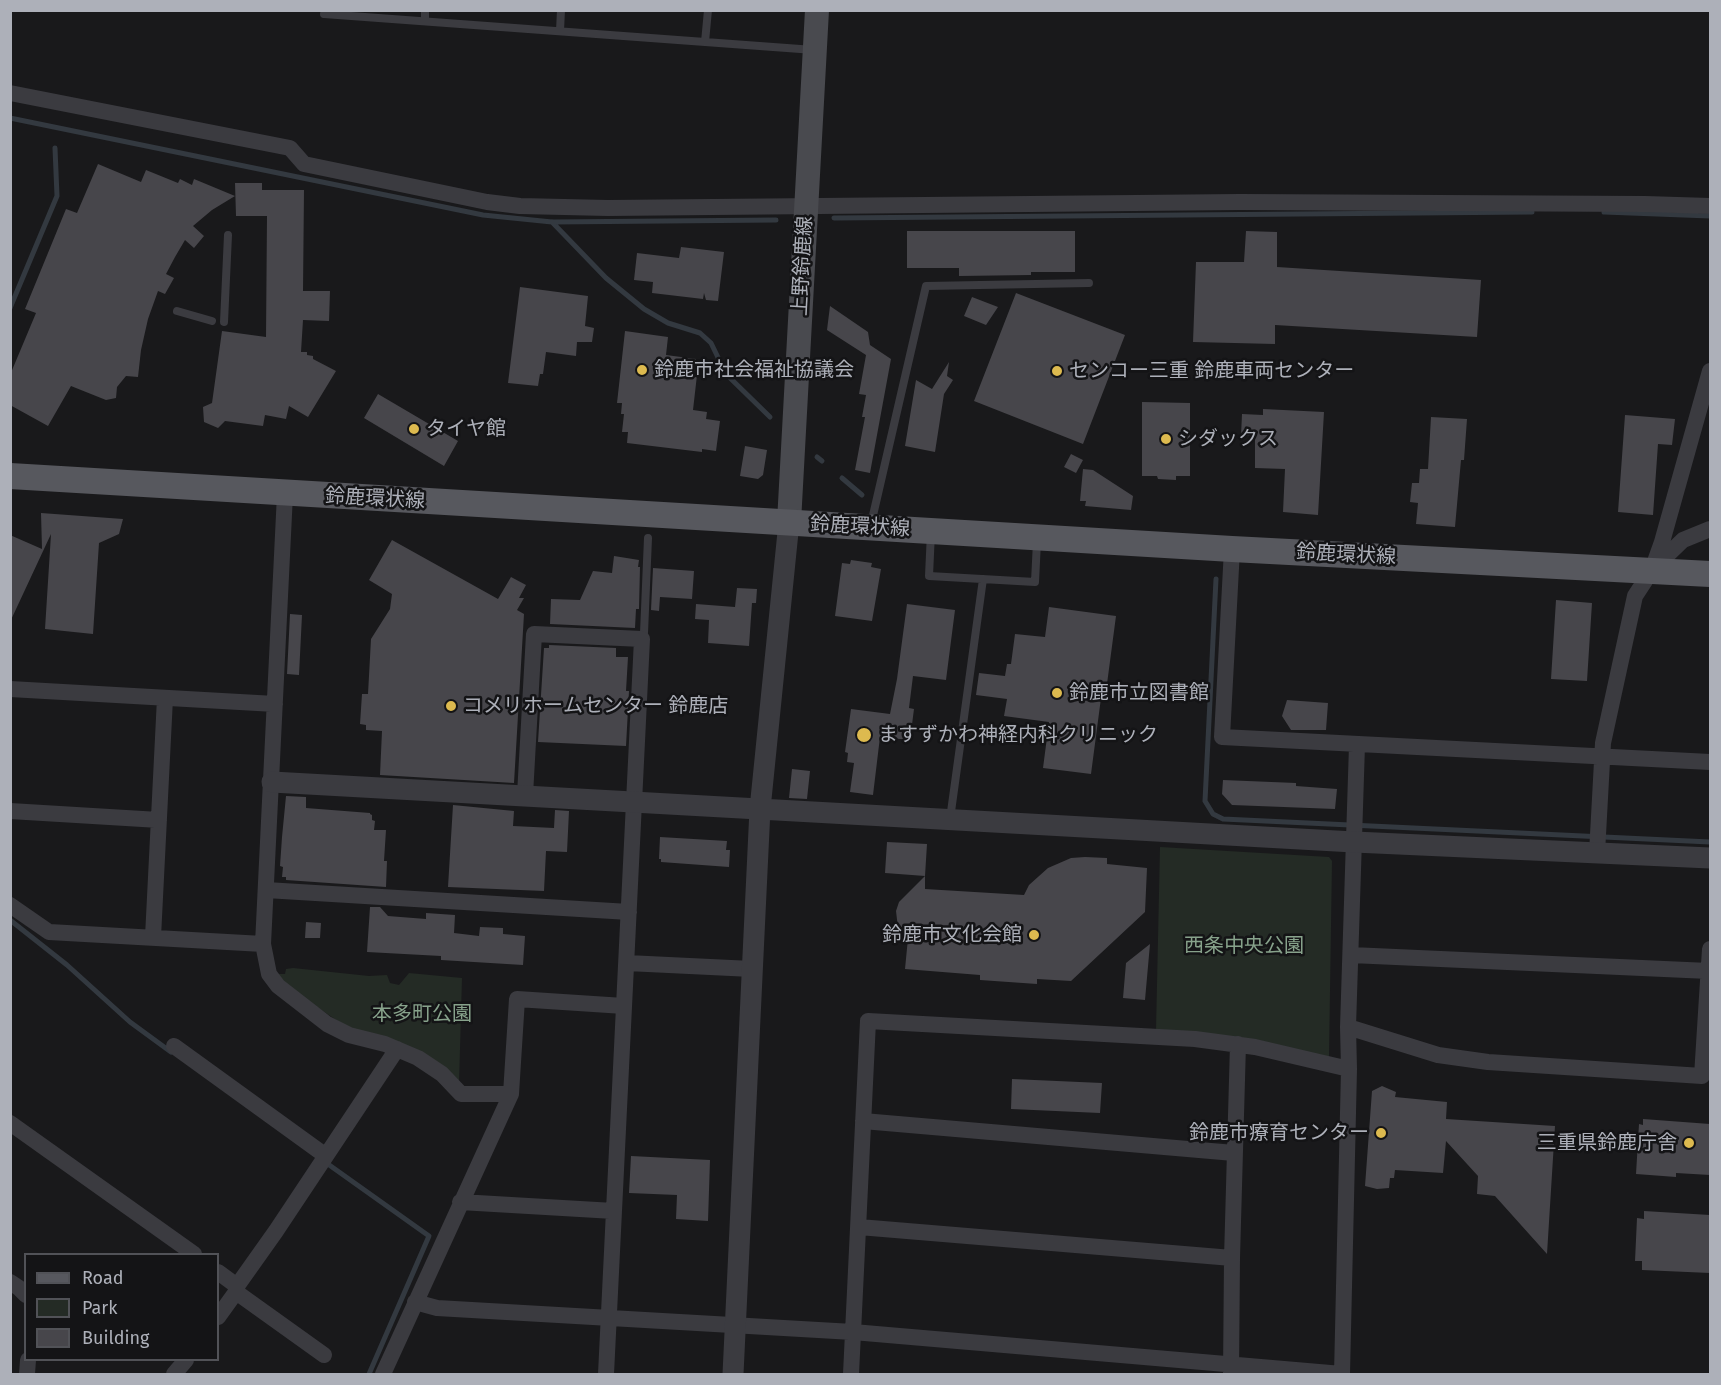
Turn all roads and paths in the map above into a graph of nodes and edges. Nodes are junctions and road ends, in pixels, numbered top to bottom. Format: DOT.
graph roads {
  1 [pos="425,10"];
  2 [pos="561,10"];
  3 [pos="708,10"];
  4 [pos="817,10"];
  5 [pos="324,14"];
  6 [pos="425,21"];
  7 [pos="560,31"];
  8 [pos="705,42"];
  9 [pos="815,50"];
  10 [pos="10,93"];
  11 [pos="806,206"];
  12 [pos="1710,206"];
  13 [pos="228,235"];
  14 [pos="1089,283"];
  15 [pos="177,311"];
  16 [pos="212,321"];
  17 [pos="224,322"];
  18 [pos="1710,371"];
  19 [pos="10,476"];
  20 [pos="285,494"];
  21 [pos="789,522"];
  22 [pos="870,527"];
  23 [pos="1710,529"];
  24 [pos="931,531"];
  25 [pos="648,538"];
  26 [pos="1037,538"];
  27 [pos="1232,549"];
  28 [pos="1652,570"];
  29 [pos="1710,574"];
  30 [pos="983,579"];
  31 [pos="642,639"];
  32 [pos="10,689"];
  33 [pos="165,698"];
  34 [pos="275,704"];
  35 [pos="1357,745"];
  36 [pos="1602,756"];
  37 [pos="1710,762"];
  38 [pos="272,782"];
  39 [pos="525,795"];
  40 [pos="634,802"];
  41 [pos="760,809"];
  42 [pos="10,811"];
  43 [pos="159,820"];
  44 [pos="950,820"];
  45 [pos="1354,839"];
  46 [pos="1597,850"];
  47 [pos="1710,858"];
  48 [pos="266,890"];
  49 [pos="10,906"];
  50 [pos="629,912"];
  51 [pos="153,937"];
  52 [pos="263,944"];
  53 [pos="1710,949"];
  54 [pos="1351,955"];
  55 [pos="627,963"];
  56 [pos="752,969"];
  57 [pos="1709,971"];
  58 [pos="624,1006"];
  59 [pos="1348,1027"];
  60 [pos="1238,1044"];
  61 [pos="174,1046"];
  62 [pos="397,1049"];
  63 [pos="1349,1069"];
  64 [pos="511,1094"];
  65 [pos="863,1121"];
  66 [pos="10,1123"];
  67 [pos="1234,1153"];
  68 [pos="323,1160"];
  69 [pos="460,1202"];
  70 [pos="614,1211"];
  71 [pos="858,1227"];
  72 [pos="193,1253"];
  73 [pos="1232,1258"];
  74 [pos="219,1273"];
  75 [pos="10,1282"];
  76 [pos="237,1289"];
  77 [pos="24,1292"];
  78 [pos="415,1302"];
  79 [pos="219,1316"];
  80 [pos="609,1317"];
  81 [pos="735,1325"];
  82 [pos="853,1332"];
  83 [pos="324,1355"];
  84 [pos="184,1361"];
  85 [pos="1231,1369"];
  86 [pos="174,1374"];
  87 [pos="382,1374"];
  88 [pos="606,1374"];
  89 [pos="733,1374"];
  90 [pos="851,1374"];
  91 [pos="1342,1374"];
  1 -- 6 [label="lane"];
  2 -- 7 [label="lane"];
  3 -- 8 [label="lane"];
  4 -- 9 [label="main road, 上野鈴鹿線"];
  5 -- 6 [label="lane"];
  6 -- 7 [label="lane"];
  7 -- 8 [label="lane"];
  8 -- 9 [label="lane"];
  9 -- 11 [label="main road, 上野鈴鹿線"];
  10 -- 11 [label="street"];
  11 -- 12 [label="street"];
  11 -- 21 [label="main road, 上野鈴鹿線"];
  13 -- 17 [label="lane"];
  14 -- 22 [label="lane"];
  15 -- 16 [label="lane"];
  18 -- 28 [label="street"];
  19 -- 20 [label="main road, 鈴鹿環状線"];
  20 -- 21 [label="main road, 鈴鹿環状線"];
  20 -- 34 [label="street"];
  21 -- 22 [label="main road, 鈴鹿環状線"];
  21 -- 41 [label="street"];
  22 -- 24 [label="main road, 鈴鹿環状線"];
  23 -- 28 [label="street"];
  24 -- 26 [label="main road, 鈴鹿環状線"];
  24 -- 30 [label="lane"];
  25 -- 31 [label="lane"];
  26 -- 27 [label="main road, 鈴鹿環状線"];
  26 -- 30 [label="lane"];
  27 -- 28 [label="main road, 鈴鹿環状線"];
  27 -- 35 [label="street"];
  28 -- 29 [label="main road, 鈴鹿環状線"];
  28 -- 36 [label="street"];
  30 -- 44 [label="lane"];
  31 -- 39 [label="street"];
  31 -- 40 [label="street"];
  32 -- 33 [label="street"];
  33 -- 34 [label="street"];
  33 -- 43 [label="street"];
  34 -- 38 [label="street"];
  35 -- 36 [label="street"];
  35 -- 45 [label="street"];
  36 -- 37 [label="street"];
  36 -- 46 [label="street"];
  38 -- 39 [label="street"];
  38 -- 48 [label="street"];
  39 -- 40 [label="street"];
  40 -- 41 [label="street"];
  40 -- 50 [label="street"];
  41 -- 44 [label="street"];
  41 -- 56 [label="street"];
  42 -- 43 [label="street"];
  43 -- 51 [label="street"];
  44 -- 45 [label="street"];
  45 -- 46 [label="street"];
  45 -- 54 [label="street"];
  46 -- 47 [label="street"];
  48 -- 50 [label="street"];
  48 -- 52 [label="street"];
  49 -- 51 [label="street"];
  50 -- 55 [label="street"];
  51 -- 52 [label="street"];
  52 -- 62 [label="street"];
  53 -- 57 [label="street"];
  54 -- 57 [label="street"];
  54 -- 59 [label="street"];
  55 -- 56 [label="street"];
  55 -- 58 [label="street"];
  56 -- 81 [label="street"];
  57 -- 59 [label="street"];
  58 -- 64 [label="street"];
  58 -- 70 [label="street"];
  59 -- 63 [label="street"];
  60 -- 63 [label="street"];
  60 -- 65 [label="street"];
  60 -- 67 [label="street"];
  61 -- 68 [label="street"];
  62 -- 64 [label="street"];
  62 -- 68 [label="street"];
  63 -- 91 [label="street"];
  64 -- 69 [label="street"];
  65 -- 67 [label="street"];
  65 -- 71 [label="street"];
  66 -- 72 [label="street"];
  67 -- 73 [label="street"];
  68 -- 76 [label="street"];
  69 -- 70 [label="street"];
  69 -- 78 [label="street"];
  70 -- 80 [label="street"];
  71 -- 73 [label="street"];
  71 -- 82 [label="street"];
  73 -- 85 [label="street"];
  74 -- 76 [label="street"];
  75 -- 77 [label="street"];
  76 -- 79 [label="street"];
  76 -- 83 [label="street"];
  78 -- 80 [label="street"];
  78 -- 87 [label="street"];
  80 -- 81 [label="street"];
  80 -- 88 [label="street"];
  81 -- 82 [label="street"];
  81 -- 89 [label="street"];
  82 -- 85 [label="street"];
  82 -- 90 [label="street"];
  84 -- 86 [label="street"];
  85 -- 91 [label="street"];
}
